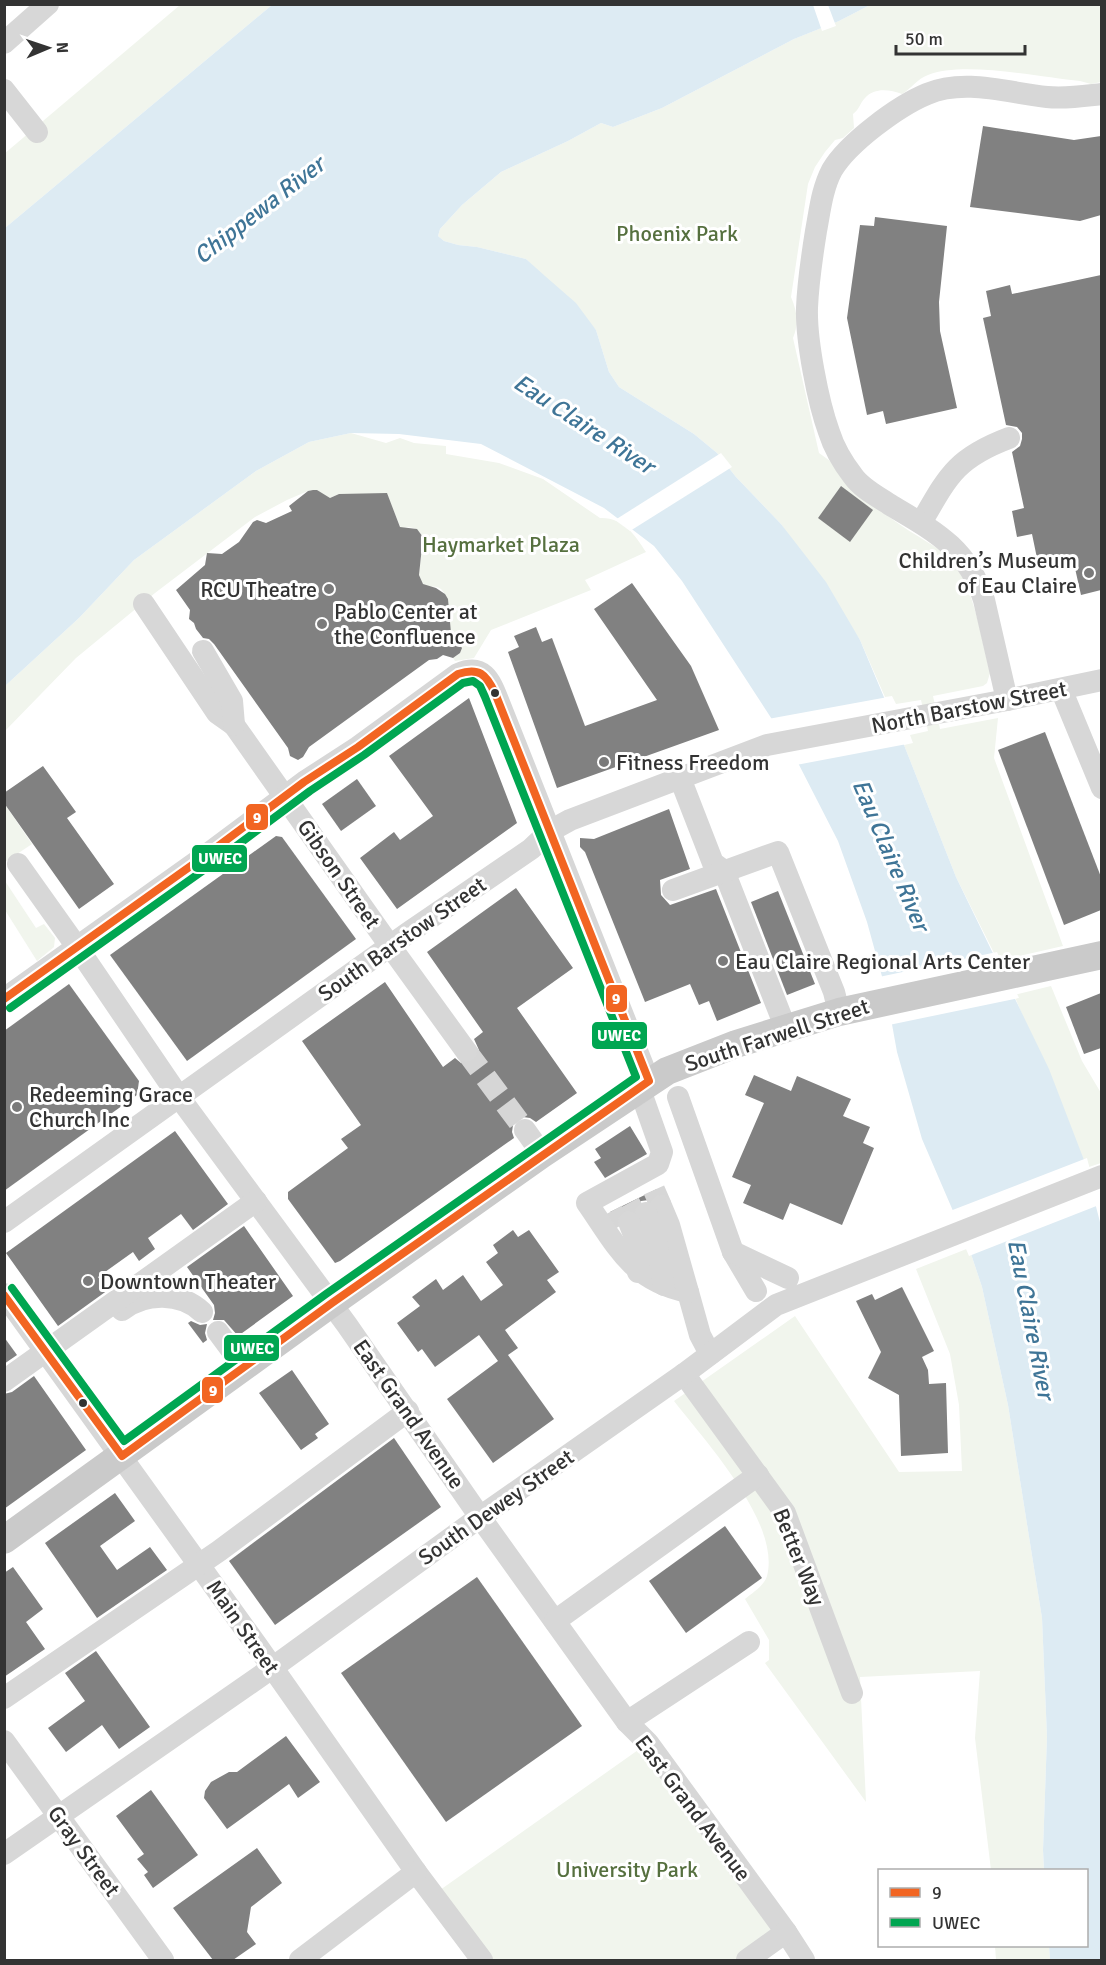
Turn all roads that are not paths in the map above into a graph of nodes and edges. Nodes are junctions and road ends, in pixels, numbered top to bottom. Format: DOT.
graph roads {
  1 [pos="48,4"];
  2 [pos="4,43"];
  3 [pos="4,90"];
  4 [pos="1101,94"];
  5 [pos="37,132"];
  6 [pos="1009,438"];
  7 [pos="921,523"];
  8 [pos="144,604"];
  9 [pos="203,651"];
  10 [pos="1101,680"];
  11 [pos="1061,689"];
  12 [pos="1007,700"];
  13 [pos="234,725"];
  14 [pos="836,733"];
  15 [pos="680,778"];
  16 [pos="1101,788"];
  17 [pos="285,796"];
  18 [pos="550,831"];
  19 [pos="18,864"];
  20 [pos="724,871"];
  21 [pos="673,890"];
  22 [pos="390,946"];
  23 [pos="77,947"];
  24 [pos="1101,955"];
  25 [pos="4,999"];
  26 [pos="839,1012"];
  27 [pos="786,1029"];
  28 [pos="466,1051"];
  29 [pos="644,1084"];
  30 [pos="678,1096"];
  31 [pos="179,1097"];
  32 [pos="525,1130"];
  33 [pos="542,1154"];
  34 [pos="1101,1176"];
  35 [pos="633,1199"];
  36 [pos="256,1201"];
  37 [pos="4,1222"];
  38 [pos="733,1252"];
  39 [pos="788,1278"];
  40 [pos="658,1280"];
  41 [pos="756,1291"];
  42 [pos="4,1294"];
  43 [pos="332,1304"];
  44 [pos="202,1312"];
  45 [pos="218,1332"];
  46 [pos="710,1354"];
  47 [pos="50,1357"];
  48 [pos="244,1367"];
  49 [pos="684,1374"];
  50 [pos="4,1381"];
  51 [pos="408,1411"];
  52 [pos="122,1456"];
  53 [pos="758,1475"];
  54 [pos="480,1516"];
  55 [pos="4,1540"];
  56 [pos="198,1564"];
  57 [pos="555,1621"];
  58 [pos="749,1642"];
  59 [pos="272,1668"];
  60 [pos="852,1693"];
  61 [pos="4,1698"];
  62 [pos="627,1722"];
  63 [pos="4,1742"];
  64 [pos="58,1816"];
  65 [pos="4,1854"];
  66 [pos="416,1872"];
  67 [pos="786,1932"];
  68 [pos="308,1958"];
  69 [pos="163,1960"];
  70 [pos="482,1960"];
  71 [pos="747,1960"];
  72 [pos="804,1960"];
  1 -- 2 [label="street"];
  3 -- 5 [label="street"];
  4 -- 7 [label="street"];
  6 -- 7 [label="street"];
  7 -- 12 [label="street"];
  8 -- 13 [label="street"];
  9 -- 13 [label="street"];
  10 -- 11 [label="street, North Barstow Street"];
  11 -- 12 [label="street, North Barstow Street"];
  11 -- 16 [label="street"];
  12 -- 14 [label="street, North Barstow Street"];
  13 -- 17 [label="street, Gibson Street"];
  14 -- 15 [label="street, South Barstow Street"];
  15 -- 18 [label="street, South Barstow Street"];
  15 -- 20 [label="street"];
  17 -- 18 [label="street"];
  17 -- 22 [label="street, Gibson Street"];
  17 -- 23 [label="street"];
  18 -- 22 [label="street, South Barstow Street"];
  18 -- 29 [label="street"];
  19 -- 23 [label="street, East Grand Avenue"];
  20 -- 21 [label="street"];
  20 -- 26 [label="street"];
  20 -- 27 [label="street"];
  22 -- 28 [label="street, Gibson Street"];
  22 -- 31 [label="street, South Barstow Street"];
  23 -- 25 [label="street"];
  23 -- 31 [label="street, East Grand Avenue"];
  24 -- 26 [label="main road, South Farwell Street"];
  26 -- 27 [label="main road, South Farwell Street"];
  27 -- 29 [label="main road, South Farwell Street"];
  29 -- 33 [label="main road, South Farwell Street"];
  29 -- 35 [label="street"];
  30 -- 38 [label="street"];
  31 -- 36 [label="street, East Grand Avenue"];
  31 -- 37 [label="street, South Barstow Street"];
  32 -- 33 [label="street"];
  33 -- 43 [label="main road, South Farwell Street"];
  34 -- 46 [label="street, South Dewey Street"];
  35 -- 40 [label="street"];
  35 -- 40 [label="street"];
  35 -- 40 [label="street"];
  36 -- 43 [label="street, East Grand Avenue"];
  36 -- 47 [label="street"];
  38 -- 39 [label="street"];
  38 -- 41 [label="street"];
  40 -- 46 [label="street"];
  42 -- 47 [label="street, Main Street"];
  43 -- 48 [label="main road, South Farwell Street"];
  43 -- 51 [label="street, East Grand Avenue"];
  44 -- 47 [label="street"];
  45 -- 48 [label="street"];
  46 -- 49 [label="street, South Dewey Street"];
  47 -- 50 [label="street"];
  47 -- 52 [label="street, Main Street"];
  48 -- 52 [label="main road, South Farwell Street"];
  49 -- 53 [label="street, Better Way"];
  49 -- 54 [label="street, South Dewey Street"];
  51 -- 54 [label="street, East Grand Avenue"];
  51 -- 56 [label="street"];
  52 -- 55 [label="main road, South Farwell Street"];
  52 -- 56 [label="street, Main Street"];
  53 -- 57 [label="street"];
  53 -- 60 [label="street, Better Way"];
  54 -- 57 [label="street, East Grand Avenue"];
  54 -- 59 [label="street, South Dewey Street"];
  56 -- 59 [label="street, Main Street"];
  56 -- 61 [label="street"];
  57 -- 62 [label="street, East Grand Avenue"];
  58 -- 62 [label="street"];
  59 -- 64 [label="street, South Dewey Street"];
  59 -- 66 [label="street, Main Street"];
  62 -- 67 [label="street, East Grand Avenue"];
  63 -- 64 [label="street, Gray Street"];
  64 -- 65 [label="street, South Dewey Street"];
  64 -- 69 [label="street, Gray Street"];
  66 -- 68 [label="street"];
  66 -- 70 [label="street, Main Street"];
  67 -- 71 [label="street"];
  67 -- 72 [label="street, East Grand Avenue"];
}
